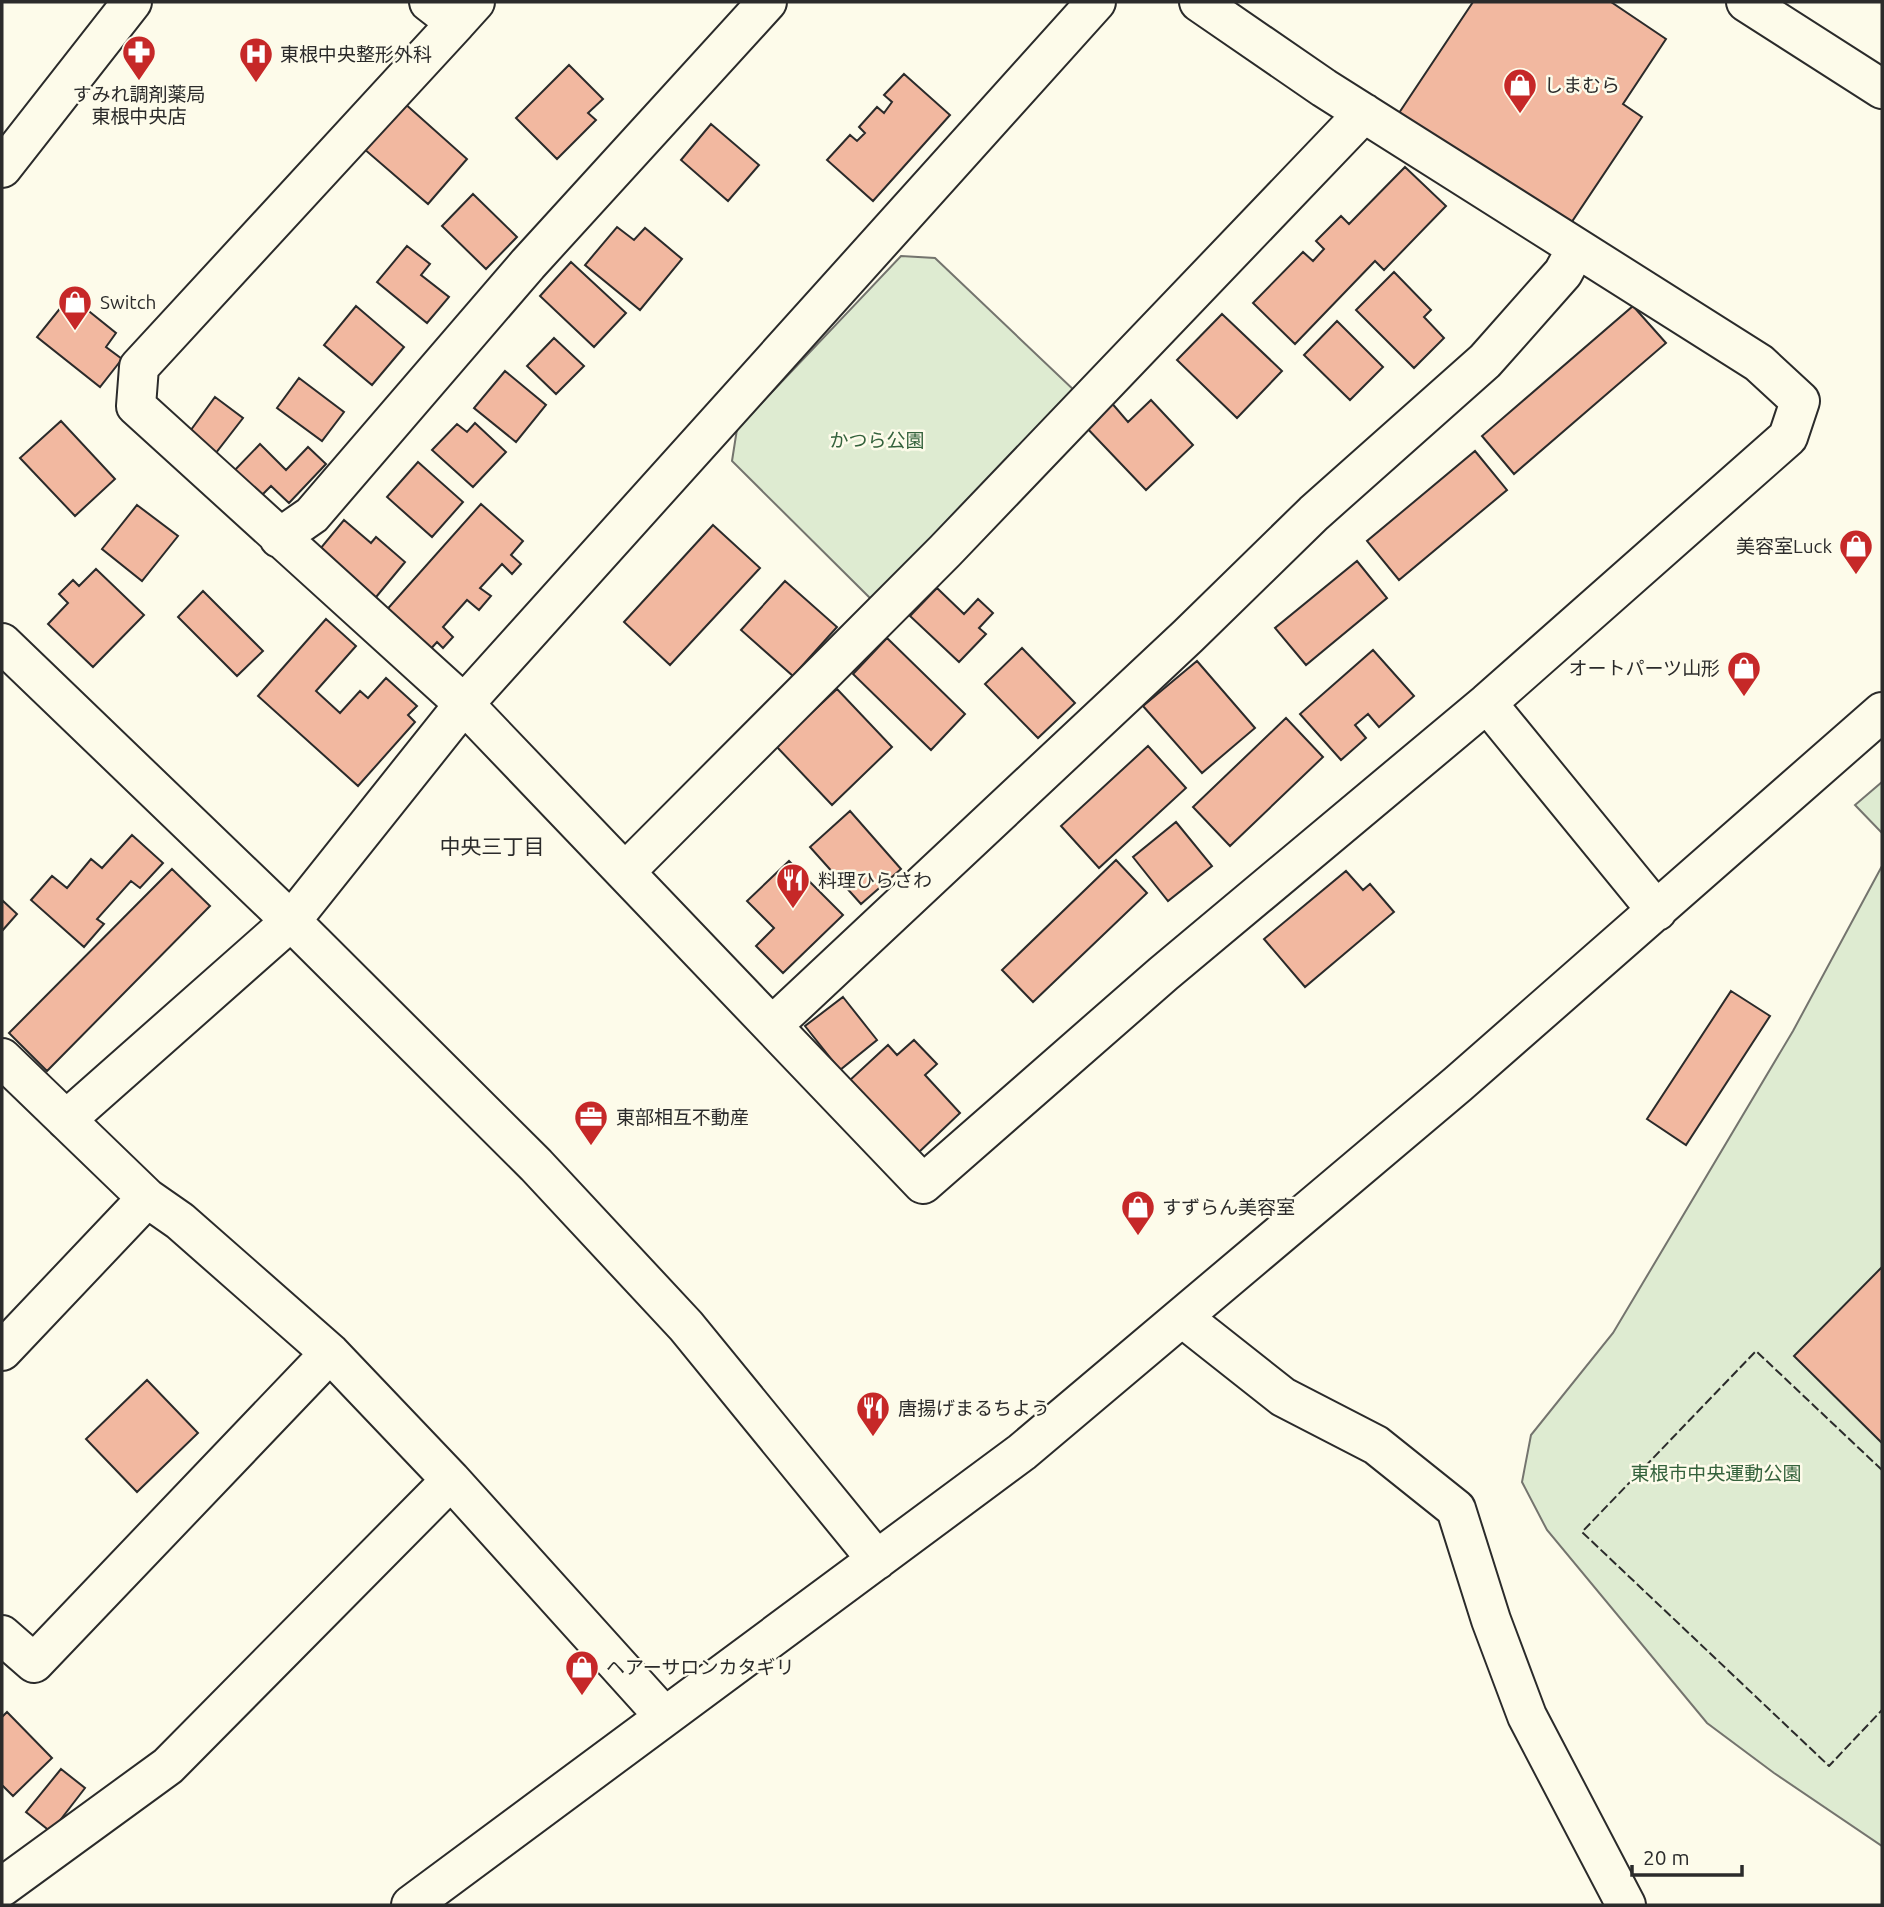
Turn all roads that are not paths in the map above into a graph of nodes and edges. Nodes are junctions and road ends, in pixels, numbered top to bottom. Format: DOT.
graph roads {
  1 [pos="132,2"];
  2 [pos="768,2"];
  3 [pos="1096,2"];
  4 [pos="1199,2"];
  5 [pos="1746,2"];
  6 [pos="453,9"];
  7 [pos="1882,89"];
  8 [pos="1364,113"];
  9 [pos="2,168"];
  10 [pos="1576,249"];
  11 [pos="279,538"];
  12 [pos="2,643"];
  13 [pos="1487,703"];
  14 [pos="464,704"];
  15 [pos="1882,712"];
  16 [pos="625,872"];
  17 [pos="1657,911"];
  18 [pos="291,921"];
  19 [pos="772,1026"];
  20 [pos="2,1058"];
  21 [pos="66,1120"];
  22 [pos="147,1198"];
  23 [pos="1183,1318"];
  24 [pos="2,1351"];
  25 [pos="330,1353"];
  26 [pos="451,1480"];
  27 [pos="877,1560"];
  28 [pos="2,1635"];
  29 [pos="664,1716"];
  30 [pos="2,1887"];
  31 [pos="411,1905"];
  32 [pos="1626,1905"];
  1 -- 9 [label="street"];
  2 -- 11 [label="street"];
  3 -- 14 [label="street"];
  4 -- 8 [label="street"];
  5 -- 7 [label="street"];
  6 -- 11 [label="street"];
  8 -- 10 [label="street"];
  8 -- 16 [label="street"];
  10 -- 13 [label="street"];
  10 -- 19 [label="street"];
  11 -- 14 [label="street"];
  12 -- 18 [label="street"];
  13 -- 17 [label="street"];
  13 -- 19 [label="street"];
  14 -- 16 [label="street"];
  14 -- 18 [label="street"];
  15 -- 17 [label="street"];
  16 -- 19 [label="street"];
  17 -- 23 [label="street"];
  18 -- 21 [label="street"];
  18 -- 27 [label="street"];
  20 -- 21 [label="street"];
  21 -- 22 [label="street"];
  22 -- 24 [label="street"];
  22 -- 25 [label="street"];
  23 -- 27 [label="street"];
  23 -- 32 [label="street"];
  25 -- 26 [label="street"];
  25 -- 28 [label="street"];
  26 -- 29 [label="street"];
  26 -- 30 [label="street"];
  27 -- 29 [label="street"];
  29 -- 31 [label="street"];
}
